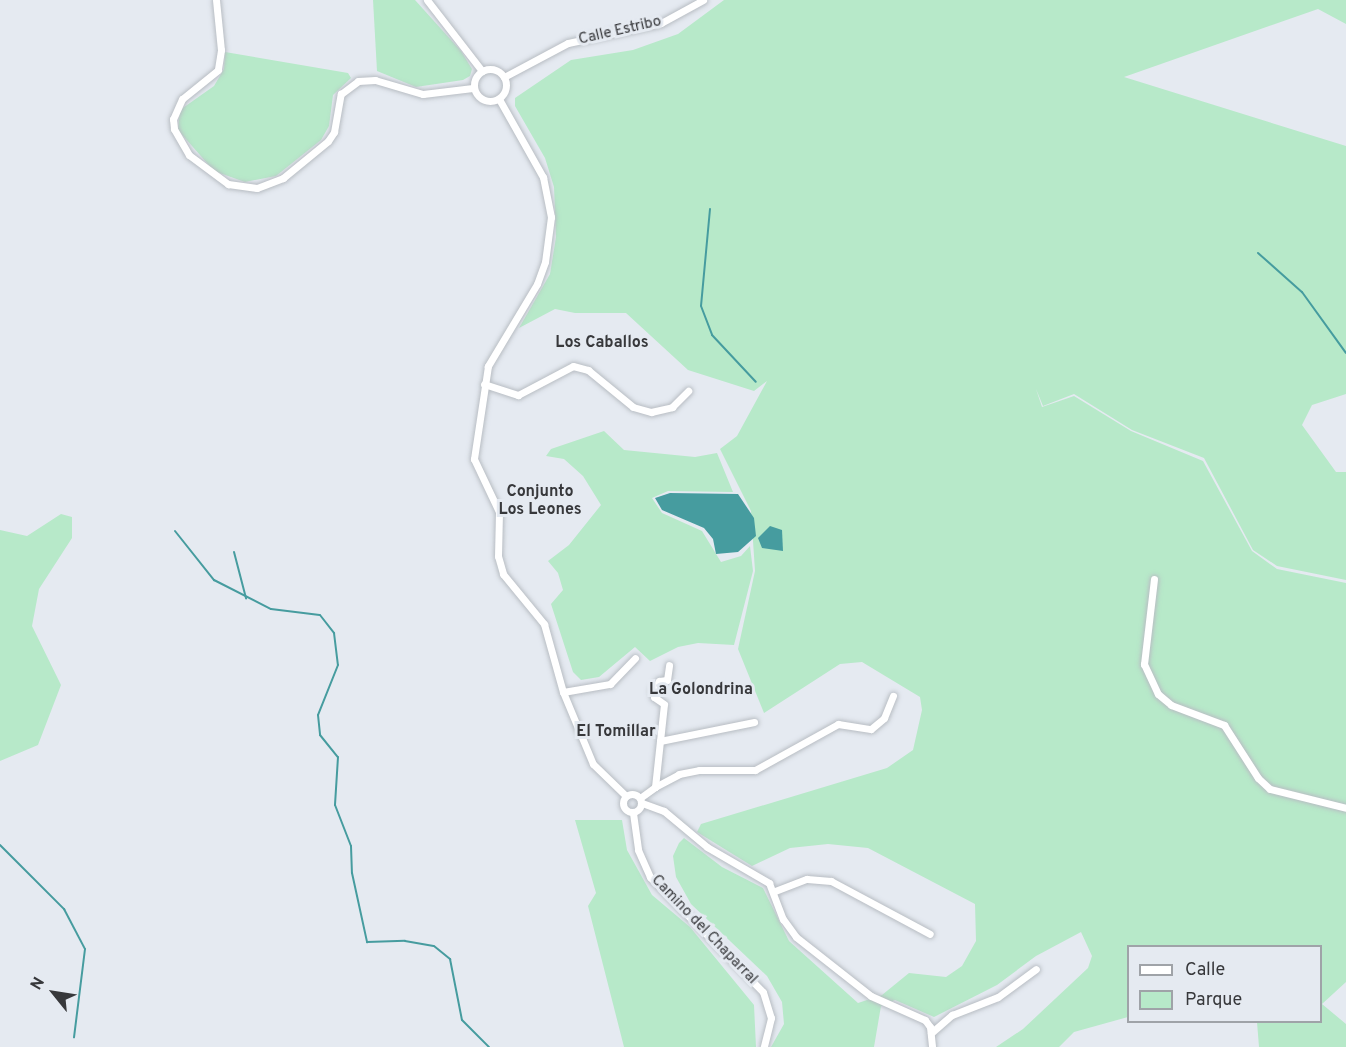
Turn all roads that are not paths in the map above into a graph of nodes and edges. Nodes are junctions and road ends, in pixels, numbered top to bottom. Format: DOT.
graph roads {
  1 [pos="216,0"];
  2 [pos="427,0"];
  3 [pos="703,0"];
  4 [pos="482,71"];
  5 [pos="504,77"];
  6 [pos="473,88"];
  7 [pos="499,99"];
  8 [pos="484,384"];
  9 [pos="688,391"];
  10 [pos="1154,579"];
  11 [pos="635,658"];
  12 [pos="669,665"];
  13 [pos="563,692"];
  14 [pos="893,696"];
  15 [pos="754,722"];
  16 [pos="660,741"];
  17 [pos="655,787"];
  18 [pos="626,796"];
  19 [pos="641,800"];
  20 [pos="1346,808"];
  21 [pos="633,813"];
  22 [pos="775,891"];
  23 [pos="930,934"];
  24 [pos="1036,969"];
  25 [pos="931,1033"];
  26 [pos="764,1047"];
  27 [pos="932,1047"];
  1 -- 6 [label="street"];
  2 -- 4 [label="street"];
  3 -- 5 [label="street, Calle Estribo"];
  4 -- 5 [label="street"];
  4 -- 6 [label="street"];
  5 -- 7 [label="street"];
  6 -- 7 [label="street"];
  7 -- 8 [label="street"];
  8 -- 9 [label="street"];
  8 -- 13 [label="street"];
  10 -- 20 [label="street"];
  11 -- 13 [label="street"];
  12 -- 16 [label="street"];
  13 -- 18 [label="street"];
  14 -- 17 [label="street"];
  15 -- 16 [label="street"];
  16 -- 17 [label="street"];
  17 -- 19 [label="street"];
  18 -- 19 [label="street"];
  18 -- 21 [label="street, Camino del Chaparral"];
  19 -- 21 [label="street"];
  19 -- 22 [label="street"];
  21 -- 26 [label="street, Camino del Chaparral"];
  22 -- 23 [label="street"];
  22 -- 25 [label="street"];
  24 -- 25 [label="street"];
  25 -- 27 [label="street"];
}
